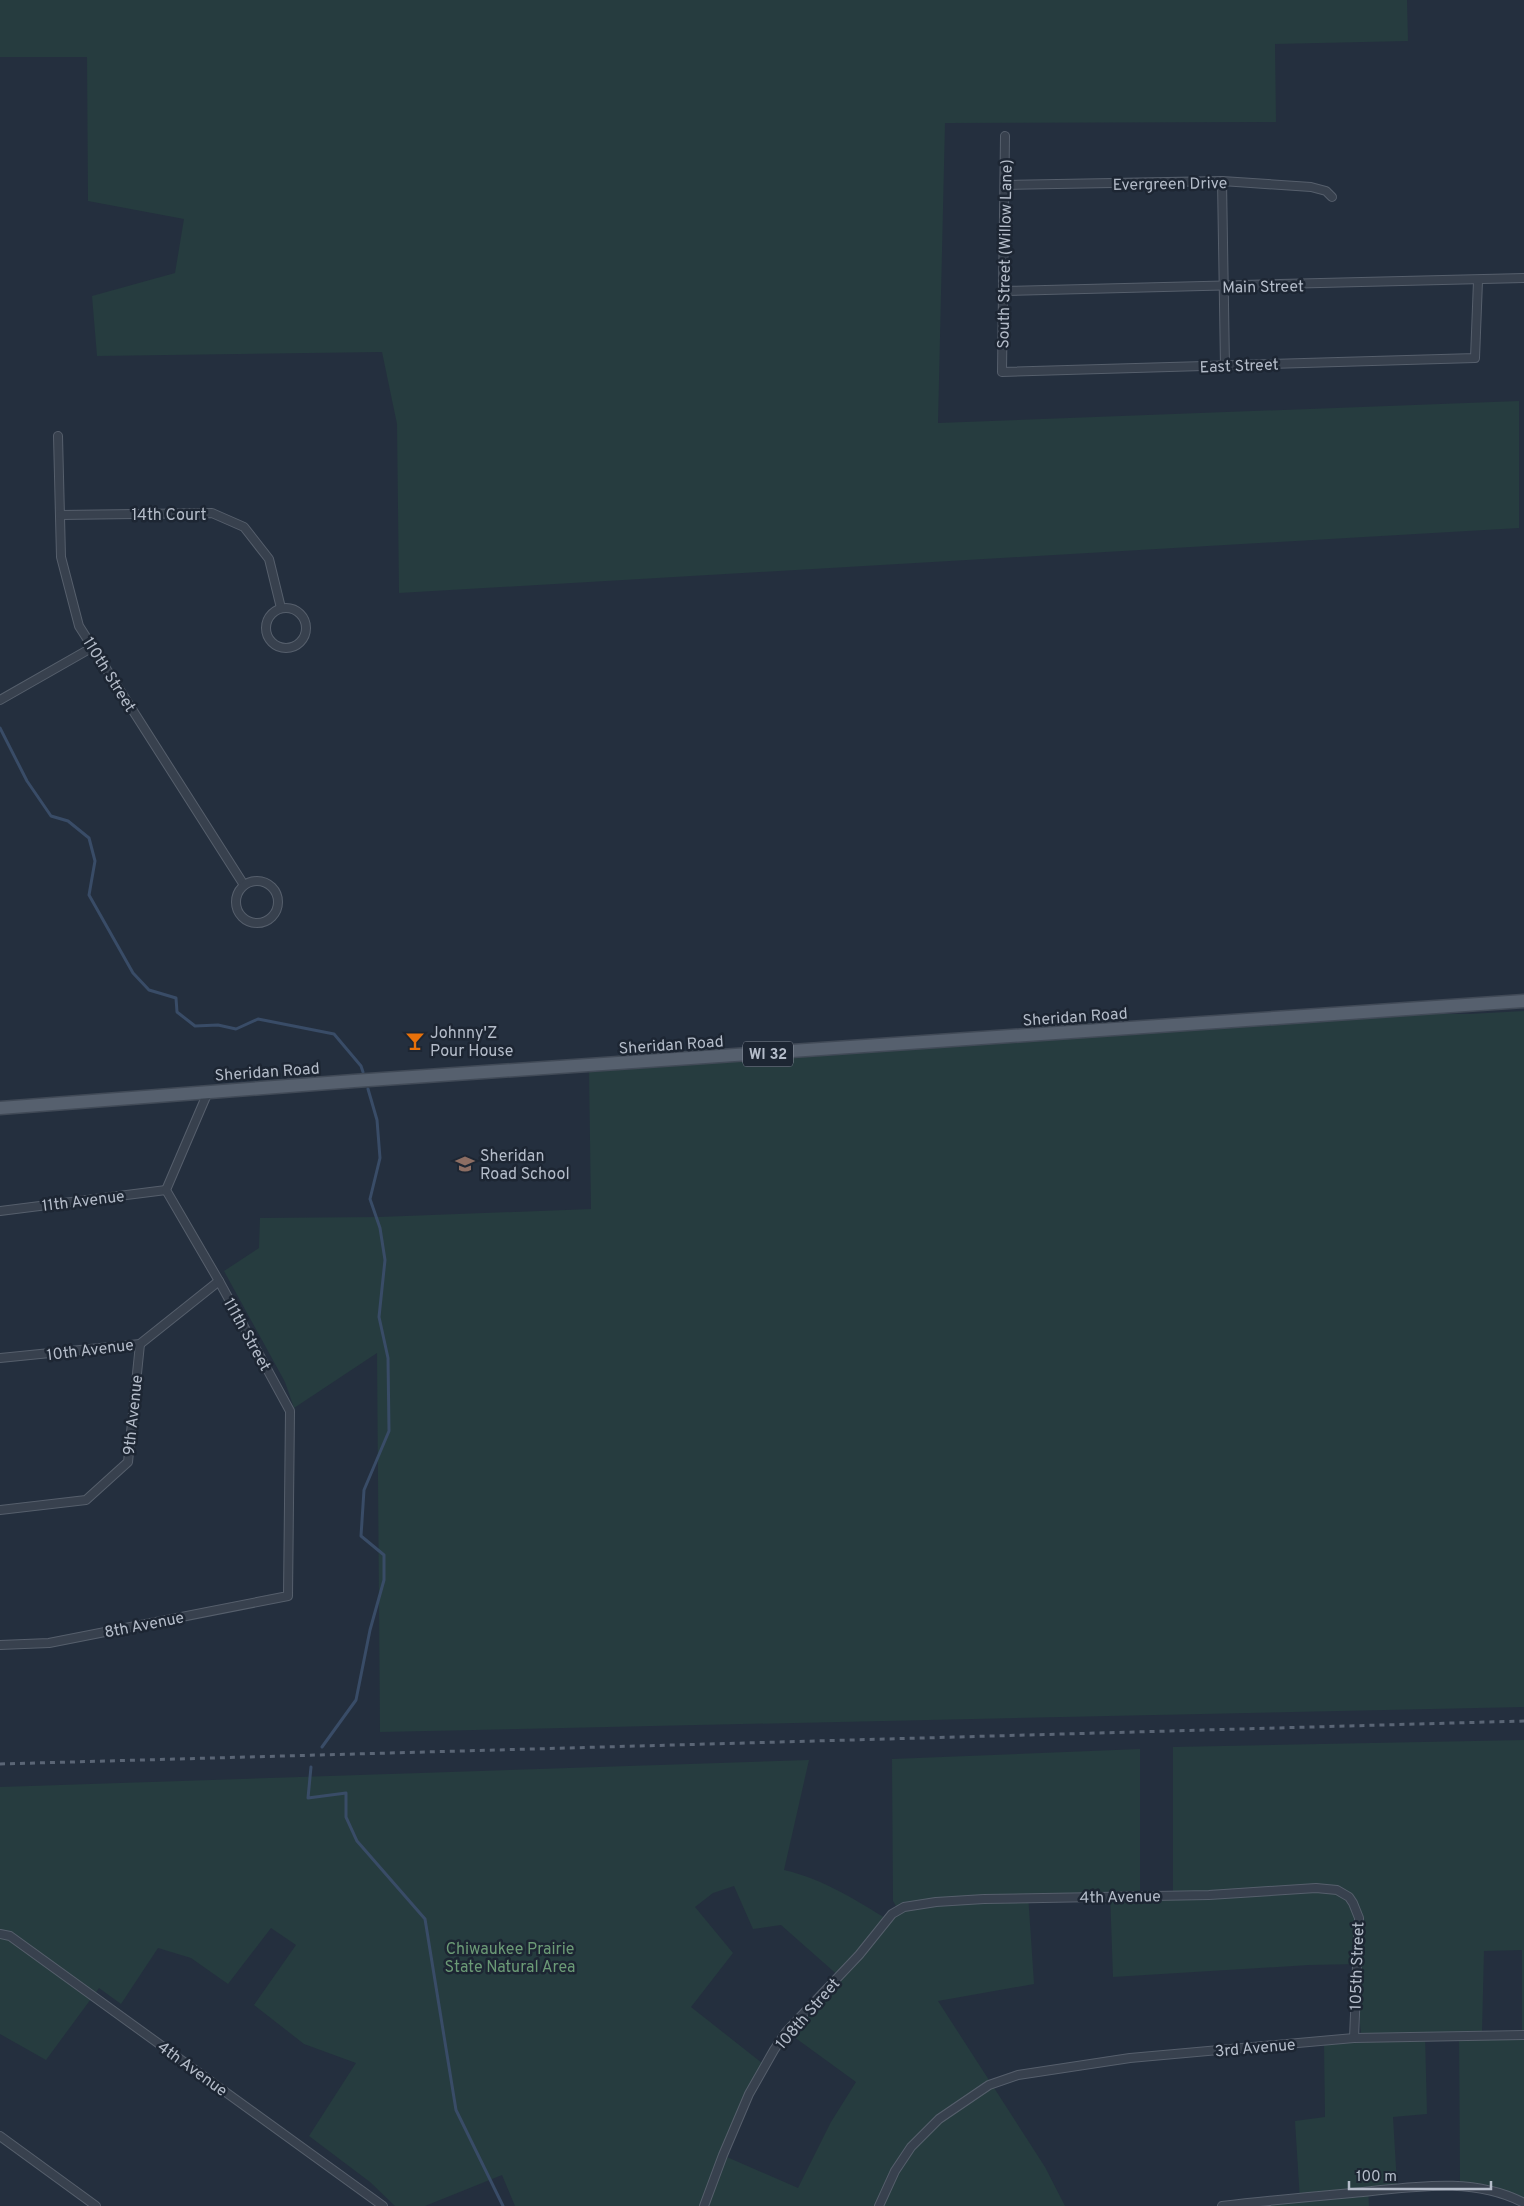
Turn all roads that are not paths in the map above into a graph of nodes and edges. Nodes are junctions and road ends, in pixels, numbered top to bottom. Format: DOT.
graph roads {
  1 [pos="1005,136"];
  2 [pos="1222,181"];
  3 [pos="1005,185"];
  4 [pos="1332,197"];
  5 [pos="1524,278"];
  6 [pos="1478,281"];
  7 [pos="1224,287"];
  8 [pos="1003,291"];
  9 [pos="1225,366"];
  10 [pos="1002,372"];
  11 [pos="58,436"];
  12 [pos="60,515"];
  13 [pos="281,608"];
  14 [pos="93,647"];
  15 [pos="0,700"];
  16 [pos="244,885"];
  17 [pos="1524,1001"];
  18 [pos="208,1092"];
  19 [pos="0,1108"];
  20 [pos="166,1190"];
  21 [pos="0,1211"];
  22 [pos="219,1281"];
  23 [pos="140,1344"];
  24 [pos="0,1358"];
  25 [pos="0,1510"];
  26 [pos="288,1596"];
  27 [pos="0,1645"];
  28 [pos="1348,1897"];
  29 [pos="892,1914"];
  30 [pos="0,1934"];
  31 [pos="1524,2035"];
  32 [pos="1354,2038"];
  33 [pos="0,2136"];
  34 [pos="1524,2203"];
  35 [pos="96,2206"];
  36 [pos="384,2206"];
  37 [pos="704,2206"];
  38 [pos="879,2206"];
  39 [pos="1222,2206"];
  1 -- 3 [label="street, South Street (Willow Lane)"];
  2 -- 3 [label="street, Evergreen Drive"];
  2 -- 4 [label="street, Evergreen Drive"];
  2 -- 7 [label="street"];
  3 -- 8 [label="street, South Street (Willow Lane)"];
  5 -- 6 [label="street, Main Street"];
  6 -- 7 [label="street, Main Street"];
  6 -- 9 [label="street, East Street"];
  7 -- 8 [label="street, Main Street"];
  7 -- 9 [label="street"];
  8 -- 10 [label="street, South Street (Willow Lane)"];
  9 -- 10 [label="street, East Street"];
  11 -- 12 [label="street, 110th Street"];
  12 -- 13 [label="street, 14th Court"];
  12 -- 14 [label="street, 110th Street"];
  13 -- 13 [label="street"];
  14 -- 15 [label="street"];
  14 -- 16 [label="street, 110th Street"];
  16 -- 16 [label="street"];
  17 -- 18 [label="main road, Sheridan Road / WI 32"];
  18 -- 19 [label="main road, Sheridan Road / WI 32"];
  18 -- 20 [label="street"];
  20 -- 21 [label="street, 11th Avenue"];
  20 -- 22 [label="street, 111th Street"];
  22 -- 23 [label="street, 10th Avenue"];
  22 -- 26 [label="street, 111th Street"];
  23 -- 24 [label="street, 10th Avenue"];
  23 -- 25 [label="street, 9th Avenue"];
  26 -- 27 [label="street, 8th Avenue"];
  28 -- 29 [label="street, 4th Avenue"];
  28 -- 32 [label="street, 105th Street"];
  29 -- 37 [label="street, 108th Street"];
  30 -- 36 [label="street, 4th Avenue"];
  31 -- 32 [label="street, 3rd Avenue"];
  32 -- 38 [label="street, 3rd Avenue"];
  33 -- 35 [label="street"];
  34 -- 39 [label="street"];
}
